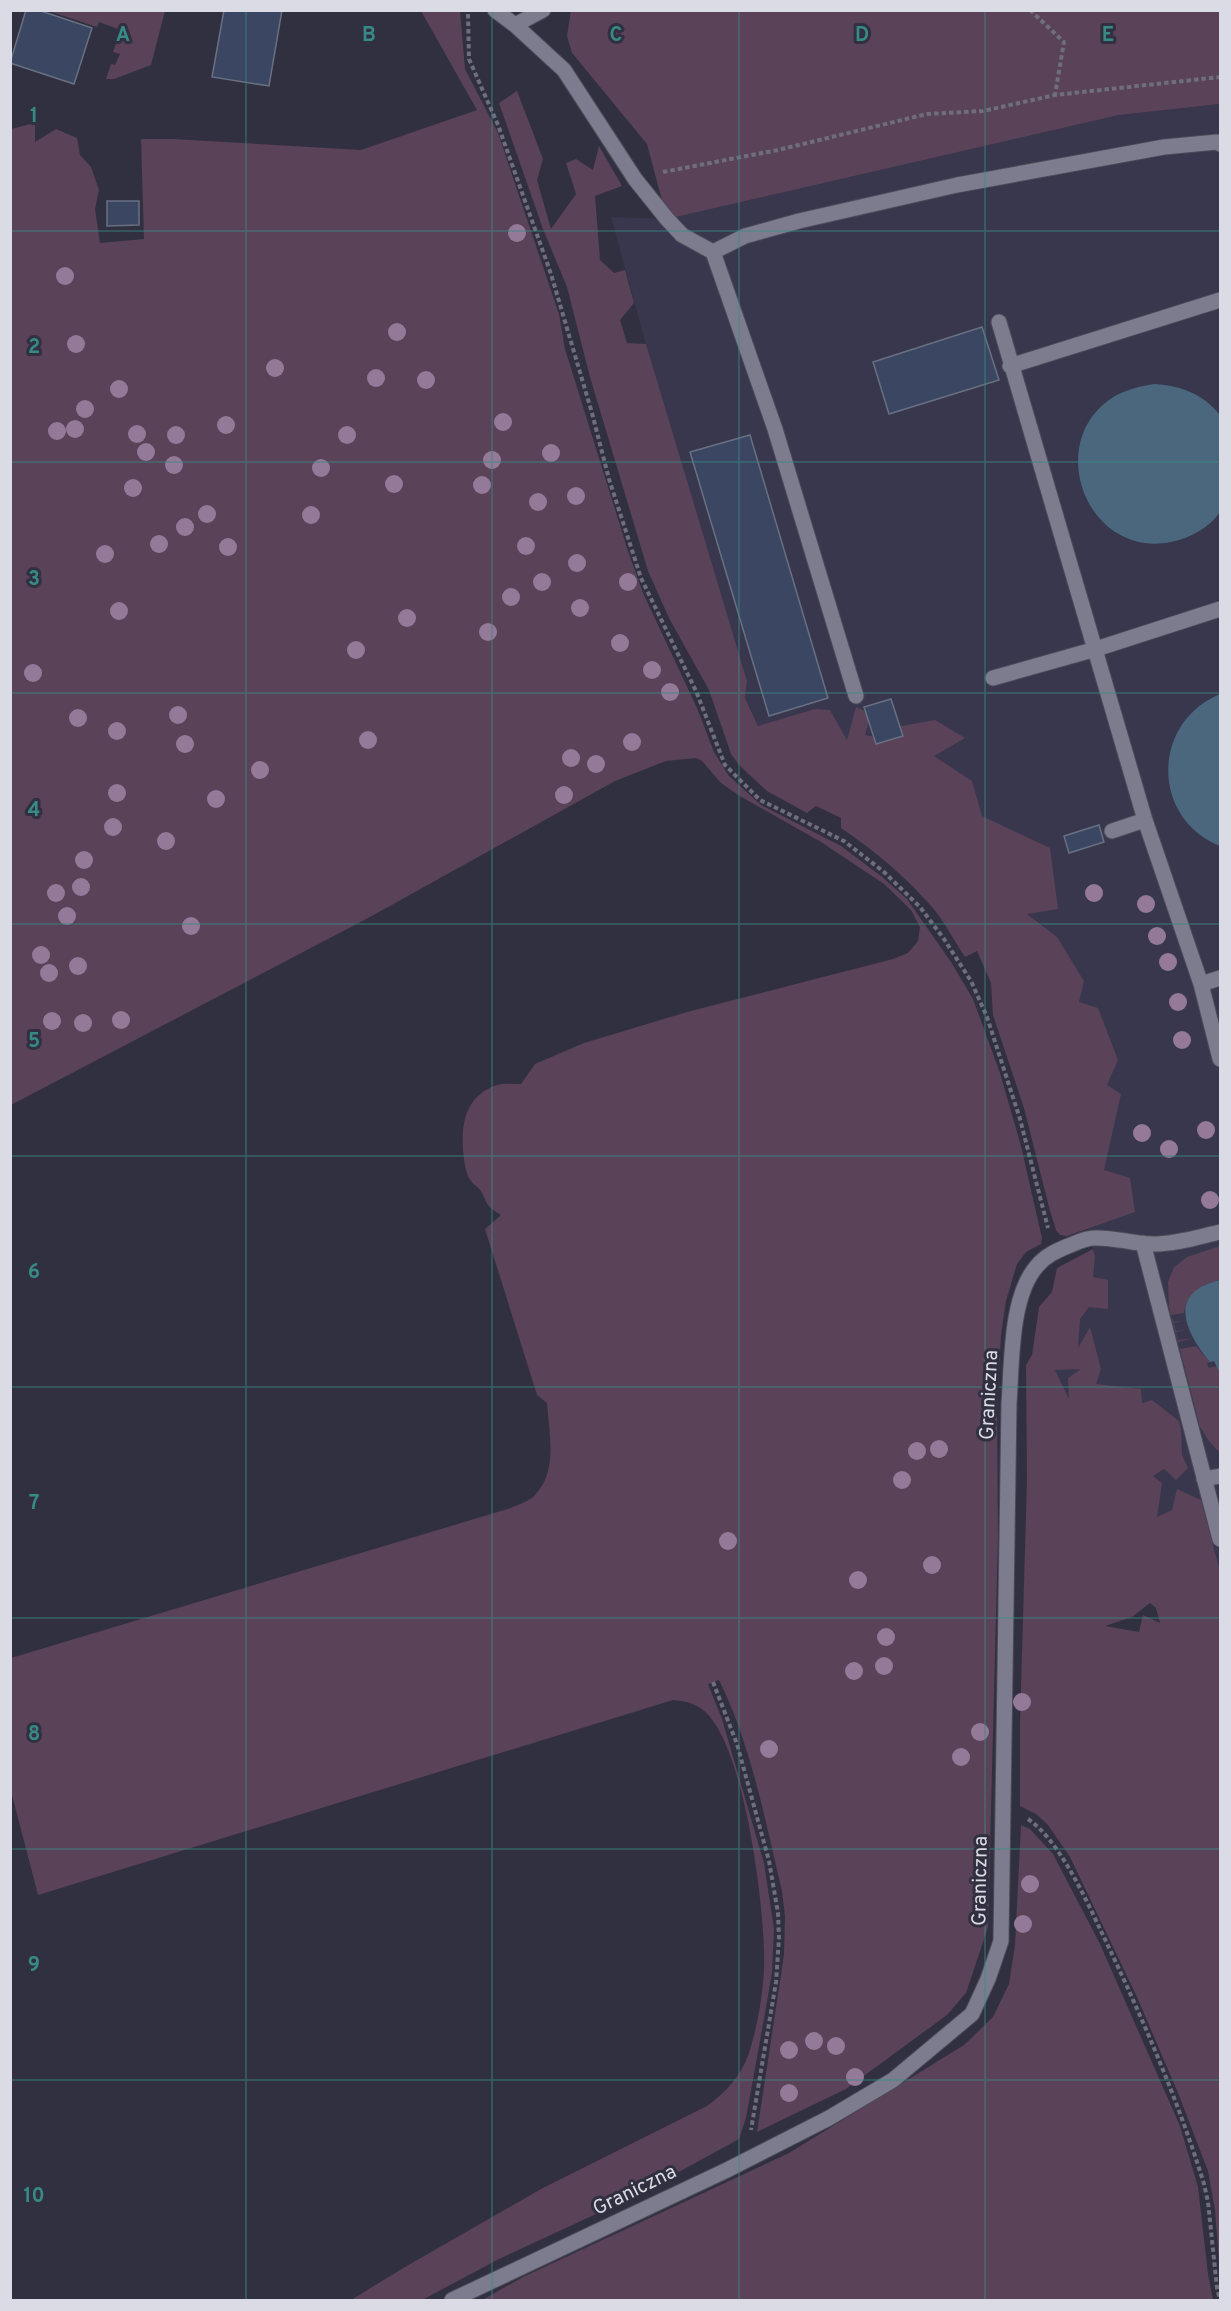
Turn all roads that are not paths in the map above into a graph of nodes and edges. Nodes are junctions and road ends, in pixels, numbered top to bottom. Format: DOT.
graph roads {
  1 [pos="495,10"];
  2 [pos="543,10"];
  3 [pos="515,25"];
  4 [pos="1221,144"];
  5 [pos="713,252"];
  6 [pos="1221,300"];
  7 [pos="999,322"];
  8 [pos="1010,366"];
  9 [pos="1221,609"];
  10 [pos="1096,649"];
  11 [pos="993,678"];
  12 [pos="856,696"];
  13 [pos="1145,820"];
  14 [pos="1112,831"];
  15 [pos="1221,978"];
  16 [pos="1201,984"];
  17 [pos="1221,1059"];
  18 [pos="1221,1232"];
  19 [pos="1143,1243"];
  20 [pos="1221,1476"];
  21 [pos="1204,1479"];
  22 [pos="1221,1539"];
  23 [pos="452,2301"];
  1 -- 3 [label="street"];
  2 -- 3 [label="street"];
  3 -- 5 [label="street"];
  4 -- 5 [label="street"];
  5 -- 12 [label="street"];
  6 -- 8 [label="street"];
  7 -- 8 [label="street"];
  8 -- 10 [label="street"];
  9 -- 10 [label="street"];
  10 -- 11 [label="street"];
  10 -- 13 [label="street"];
  13 -- 14 [label="street"];
  13 -- 16 [label="street"];
  15 -- 16 [label="street"];
  16 -- 17 [label="street"];
  18 -- 19 [label="street, Graniczna"];
  19 -- 21 [label="street"];
  19 -- 23 [label="street, Graniczna"];
  20 -- 21 [label="street"];
  21 -- 22 [label="street"];
}
